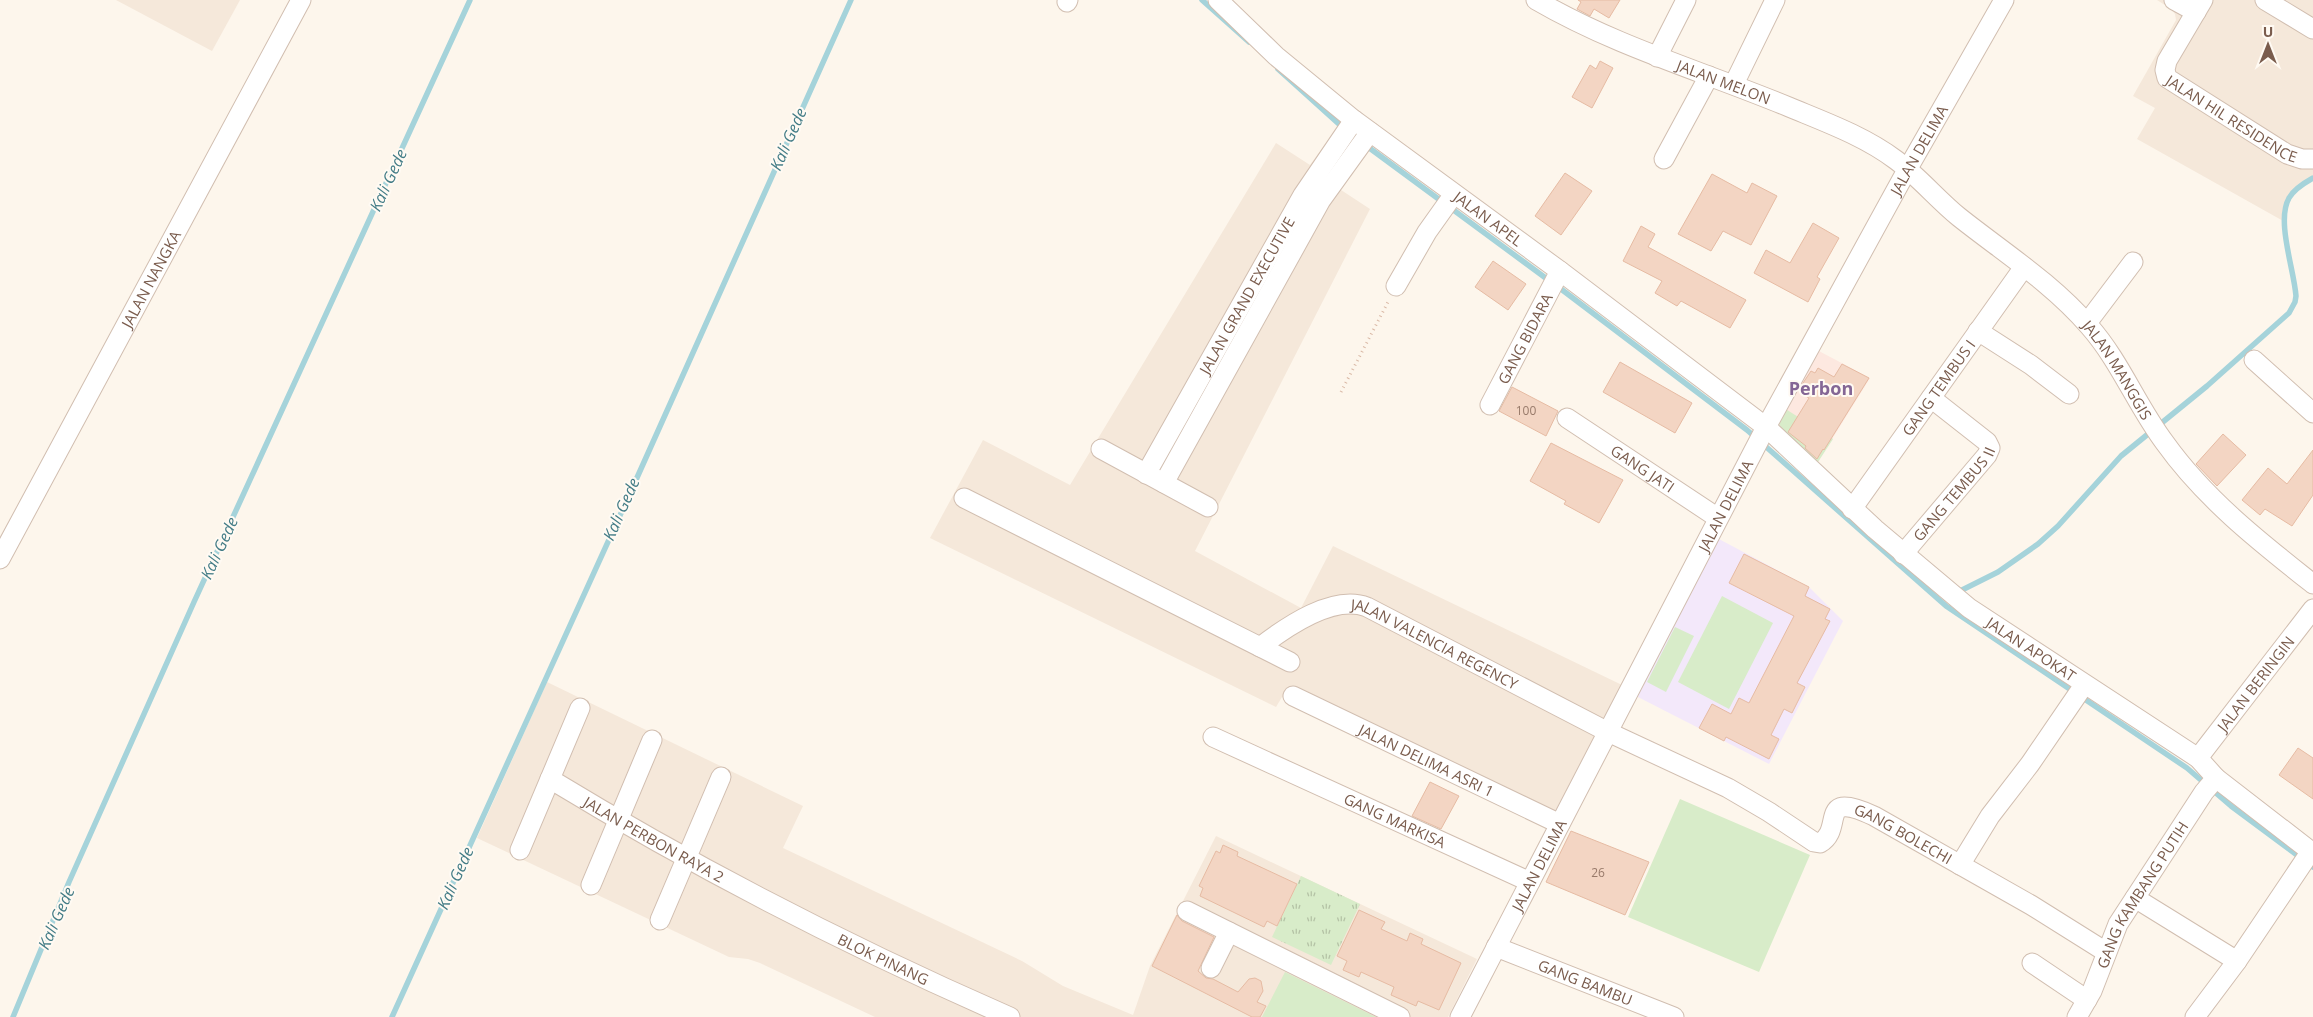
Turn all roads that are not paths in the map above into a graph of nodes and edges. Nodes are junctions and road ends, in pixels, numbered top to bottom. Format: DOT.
graph roads {
  1 [pos="301,0"];
  2 [pos="1218,0"];
  3 [pos="1536,0"];
  4 [pos="1686,0"];
  5 [pos="1775,0"];
  6 [pos="2004,0"];
  7 [pos="2174,0"];
  8 [pos="2265,0"];
  9 [pos="2200,6"];
  10 [pos="2313,29"];
  11 [pos="1657,57"];
  12 [pos="1709,76"];
  13 [pos="1734,84"];
  14 [pos="1354,120"];
  15 [pos="1370,132"];
  16 [pos="1340,155"];
  17 [pos="1664,158"];
  18 [pos="2313,159"];
  19 [pos="1907,170"];
  20 [pos="1449,201"];
  21 [pos="2133,262"];
  22 [pos="2024,267"];
  23 [pos="1560,271"];
  24 [pos="1396,286"];
  25 [pos="1240,306"];
  26 [pos="1257,315"];
  27 [pos="2087,323"];
  28 [pos="1228,327"];
  29 [pos="1978,330"];
  30 [pos="1245,336"];
  31 [pos="2254,360"];
  32 [pos="2069,394"];
  33 [pos="1931,398"];
  34 [pos="1490,405"];
  35 [pos="2313,413"];
  36 [pos="1567,418"];
  37 [pos="1764,430"];
  38 [pos="1101,449"];
  39 [pos="1146,474"];
  40 [pos="1164,483"];
  41 [pos="964,498"];
  42 [pos="1208,507"];
  43 [pos="1852,509"];
  44 [pos="1718,518"];
  45 [pos="1904,554"];
  46 [pos="0,559"];
  47 [pos="2313,584"];
  48 [pos="2313,609"];
  49 [pos="1260,647"];
  50 [pos="1290,662"];
  51 [pos="2079,691"];
  52 [pos="1293,696"];
  53 [pos="580,708"];
  54 [pos="1608,732"];
  55 [pos="1212,737"];
  56 [pos="652,740"];
  57 [pos="2198,758"];
  58 [pos="721,778"];
  59 [pos="550,779"];
  60 [pos="2211,784"];
  61 [pos="618,820"];
  62 [pos="1560,824"];
  63 [pos="520,850"];
  64 [pos="686,858"];
  65 [pos="2307,858"];
  66 [pos="1960,865"];
  67 [pos="1530,882"];
  68 [pos="591,885"];
  69 [pos="759,898"];
  70 [pos="2135,898"];
  71 [pos="1187,912"];
  72 [pos="660,920"];
  73 [pos="1229,932"];
  74 [pos="1496,947"];
  75 [pos="2106,952"];
  76 [pos="2237,961"];
  77 [pos="2032,963"];
  78 [pos="1211,968"];
  79 [pos="2087,1000"];
  80 [pos="1010,1017"];
  81 [pos="1400,1017"];
  82 [pos="1460,1017"];
  83 [pos="1674,1017"];
  84 [pos="2077,1017"];
  85 [pos="2195,1017"];
  1 -- 46 [label="street, JALAN NANGKA"];
  2 -- 14 [label="street, JALAN APEL"];
  3 -- 11 [label="street, JALAN MELON"];
  4 -- 11 [label="street"];
  5 -- 13 [label="street"];
  6 -- 19 [label="street, JALAN DELIMA"];
  7 -- 9 [label="street, JALAN HIL RESIDENCE"];
  8 -- 10 [label="street"];
  9 -- 18 [label="street, JALAN HIL RESIDENCE"];
  11 -- 12 [label="street, JALAN MELON"];
  12 -- 13 [label="street, JALAN MELON"];
  12 -- 17 [label="street"];
  13 -- 19 [label="street, JALAN MELON"];
  14 -- 15 [label="street, JALAN APEL"];
  14 -- 16 [label="street, JALAN GRAND EXECUTIVE"];
  15 -- 16 [label="street, JALAN GRAND EXECUTIVE"];
  15 -- 20 [label="street, JALAN APEL"];
  16 -- 25 [label="street, JALAN GRAND EXECUTIVE"];
  16 -- 26 [label="street, JALAN GRAND EXECUTIVE"];
  19 -- 22 [label="street, JALAN MANGGIS"];
  19 -- 37 [label="street, JALAN DELIMA"];
  20 -- 23 [label="street, JALAN APEL"];
  20 -- 24 [label="street"];
  21 -- 27 [label="street"];
  22 -- 27 [label="street, JALAN MANGGIS"];
  22 -- 29 [label="street, GANG TEMBUS I"];
  23 -- 34 [label="street, GANG BIDARA"];
  23 -- 37 [label="street, JALAN APEL"];
  25 -- 26 [label="street"];
  25 -- 28 [label="street, JALAN GRAND EXECUTIVE"];
  26 -- 30 [label="street, JALAN GRAND EXECUTIVE"];
  27 -- 47 [label="street, JALAN MANGGIS"];
  28 -- 30 [label="street"];
  28 -- 39 [label="street, JALAN GRAND EXECUTIVE"];
  29 -- 32 [label="street"];
  29 -- 33 [label="street, GANG TEMBUS I"];
  30 -- 40 [label="street, JALAN GRAND EXECUTIVE"];
  31 -- 35 [label="street"];
  33 -- 43 [label="street, GANG TEMBUS I"];
  33 -- 45 [label="street, GANG TEMBUS II"];
  36 -- 44 [label="street, GANG JATI"];
  37 -- 43 [label="street, JALAN APOKAT"];
  37 -- 44 [label="street, JALAN DELIMA"];
  38 -- 39 [label="street"];
  39 -- 40 [label="street"];
  40 -- 42 [label="street"];
  41 -- 49 [label="street"];
  43 -- 45 [label="street, JALAN APOKAT"];
  44 -- 54 [label="street, JALAN DELIMA"];
  45 -- 51 [label="street, JALAN APOKAT"];
  48 -- 57 [label="street, JALAN BERINGIN"];
  49 -- 50 [label="street"];
  49 -- 54 [label="street, JALAN VALENCIA REGENCY"];
  51 -- 57 [label="street, JALAN APOKAT"];
  51 -- 66 [label="street"];
  52 -- 62 [label="street, JALAN DELIMA ASRI 1"];
  53 -- 59 [label="street"];
  54 -- 62 [label="street, JALAN DELIMA"];
  54 -- 66 [label="street, GANG BOLECHI"];
  55 -- 67 [label="street, GANG MARKISA"];
  56 -- 61 [label="street"];
  57 -- 60 [label="street, JALAN APOKAT"];
  58 -- 64 [label="street"];
  59 -- 61 [label="street, JALAN PERBON RAYA 2"];
  59 -- 63 [label="street"];
  60 -- 65 [label="street, JALAN APOKAT"];
  60 -- 70 [label="street, GANG KAMBANG PUTIH"];
  61 -- 64 [label="street, JALAN PERBON RAYA 2"];
  61 -- 68 [label="street"];
  62 -- 67 [label="street, JALAN DELIMA"];
  64 -- 69 [label="street, JALAN PERBON RAYA 2"];
  64 -- 72 [label="street"];
  65 -- 76 [label="street"];
  66 -- 75 [label="street, GANG BOLECHI"];
  67 -- 74 [label="street, JALAN DELIMA"];
  69 -- 80 [label="street, BLOK PINANG"];
  70 -- 75 [label="street, GANG KAMBANG PUTIH"];
  70 -- 76 [label="street"];
  71 -- 73 [label="street"];
  73 -- 78 [label="street"];
  73 -- 81 [label="street"];
  74 -- 82 [label="street, JALAN DELIMA"];
  74 -- 83 [label="street, GANG BAMBU"];
  75 -- 79 [label="street, GANG KAMBANG PUTIH"];
  76 -- 85 [label="street"];
  77 -- 79 [label="street"];
  79 -- 84 [label="street, GANG KAMBANG PUTIH"];
}
